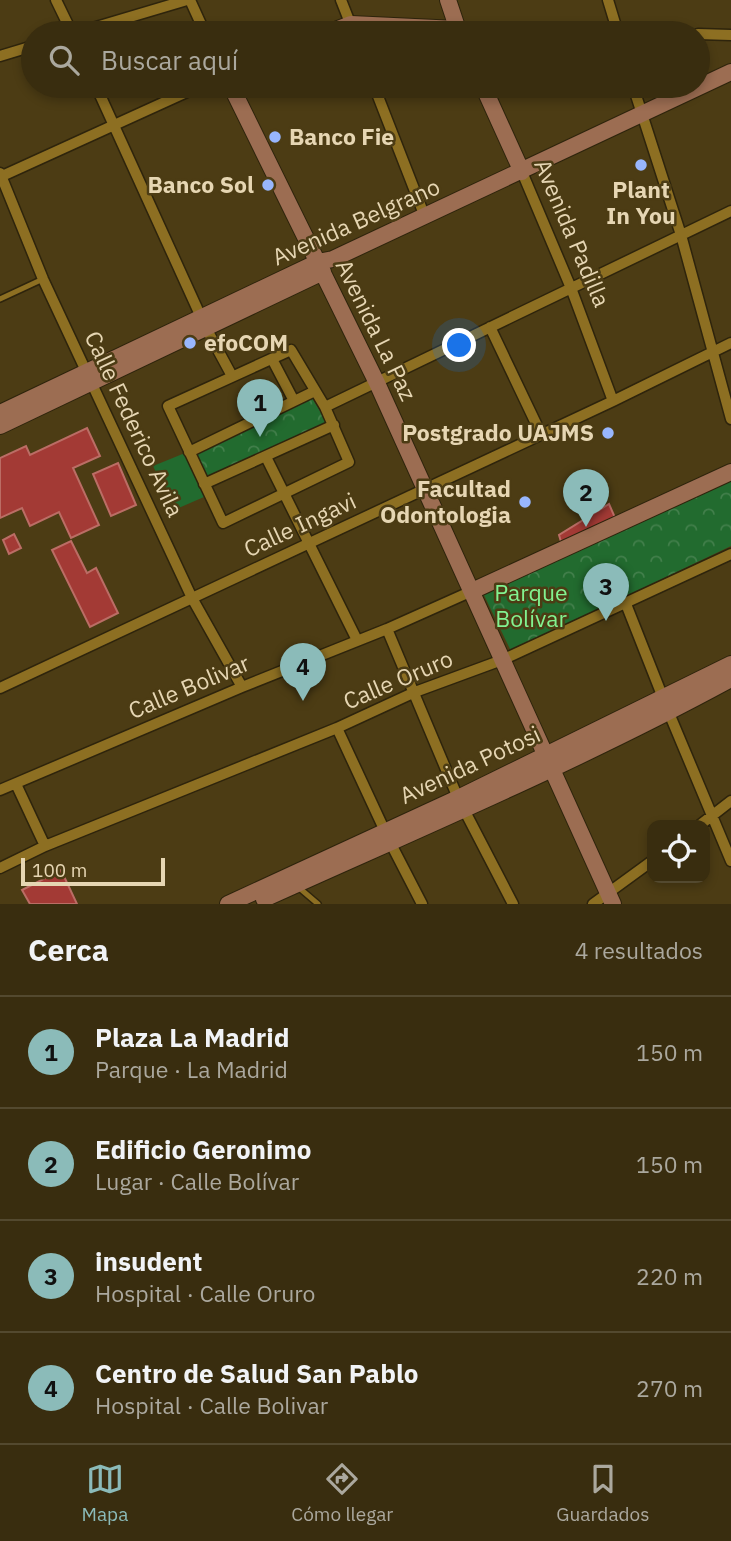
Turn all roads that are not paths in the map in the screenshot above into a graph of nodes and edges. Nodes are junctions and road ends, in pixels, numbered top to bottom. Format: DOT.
graph roads {
  1 [pos="56,0"];
  2 [pos="188,0"];
  3 [pos="341,0"];
  4 [pos="448,0"];
  5 [pos="608,0"];
  6 [pos="67,21"];
  7 [pos="115,21"];
  8 [pos="199,21"];
  9 [pos="349,21"];
  10 [pos="455,21"];
  11 [pos="614,21"];
  12 [pos="710,34"];
  13 [pos="731,35"];
  14 [pos="21,50"];
  15 [pos="0,56"];
  16 [pos="731,72"];
  17 [pos="710,82"];
  18 [pos="102,98"];
  19 [pos="173,98"];
  20 [pos="237,98"];
  21 [pos="379,98"];
  22 [pos="488,98"];
  23 [pos="636,98"];
  24 [pos="675,98"];
  25 [pos="641,114"];
  26 [pos="114,124"];
  27 [pos="522,172"];
  28 [pos="0,175"];
  29 [pos="731,211"];
  30 [pos="425,217"];
  31 [pos="681,235"];
  32 [pos="321,267"];
  33 [pos="43,279"];
  34 [pos="572,288"];
  35 [pos="0,299"];
  36 [pos="204,322"];
  37 [pos="490,327"];
  38 [pos="731,343"];
  39 [pos="714,351"];
  40 [pos="272,359"];
  41 [pos="232,376"];
  42 [pos="89,377"];
  43 [pos="377,383"];
  44 [pos="315,391"];
  45 [pos="294,401"];
  46 [pos="613,401"];
  47 [pos="326,407"];
  48 [pos="0,413"];
  49 [pos="731,419"];
  50 [pos="0,425"];
  51 [pos="334,425"];
  52 [pos="541,434"];
  53 [pos="189,452"];
  54 [pos="266,457"];
  55 [pos="731,472"];
  56 [pos="204,484"];
  57 [pos="426,488"];
  58 [pos="283,494"];
  59 [pos="308,544"];
  60 [pos="731,554"];
  61 [pos="472,591"];
  62 [pos="192,598"];
  63 [pos="626,604"];
  64 [pos="387,629"];
  65 [pos="357,640"];
  66 [pos="502,660"];
  67 [pos="731,664"];
  68 [pos="731,680"];
  69 [pos="242,687"];
  70 [pos="0,688"];
  71 [pos="415,692"];
  72 [pos="666,706"];
  73 [pos="337,728"];
  74 [pos="548,762"];
  75 [pos="16,784"];
  76 [pos="0,790"];
  77 [pos="731,801"];
  78 [pos="461,804"];
  79 [pos="713,816"];
  80 [pos="707,820"];
  81 [pos="387,836"];
  82 [pos="45,846"];
  83 [pos="731,861"];
  84 [pos="647,866"];
  85 [pos="0,868"];
  86 [pos="292,880"];
  87 [pos="611,899"];
  88 [pos="228,904"];
  89 [pos="252,904"];
  90 [pos="318,904"];
  91 [pos="422,904"];
  92 [pos="513,904"];
  93 [pos="593,904"];
  1 -- 6 [label="street"];
  2 -- 7 [label="street"];
  2 -- 8 [label="street"];
  3 -- 9 [label="street"];
  4 -- 10 [label="street"];
  5 -- 11 [label="street"];
  12 -- 13 [label="street"];
  14 -- 15 [label="street"];
  16 -- 17 [label="street, Avenida Belgrano"];
  18 -- 26 [label="street"];
  19 -- 26 [label="street"];
  20 -- 32 [label="street, Avenida La Paz"];
  21 -- 30 [label="street"];
  22 -- 27 [label="street, Avenida Padilla"];
  23 -- 25 [label="street"];
  24 -- 25 [label="street, Avenida Belgrano"];
  25 -- 27 [label="street, Avenida Belgrano"];
  25 -- 31 [label="street"];
  26 -- 28 [label="street"];
  26 -- 36 [label="street"];
  27 -- 30 [label="street, Avenida Belgrano"];
  27 -- 34 [label="street, Avenida Padilla"];
  28 -- 33 [label="street, Calle Federico Avila"];
  29 -- 31 [label="street"];
  30 -- 32 [label="street, Avenida Belgrano"];
  31 -- 34 [label="street"];
  31 -- 39 [label="street"];
  32 -- 36 [label="street, Avenida Belgrano"];
  32 -- 43 [label="street, Avenida La Paz"];
  33 -- 35 [label="lane"];
  33 -- 42 [label="street, Calle Federico Avila"];
  34 -- 37 [label="street"];
  34 -- 46 [label="street, Avenida Padilla"];
  36 -- 41 [label="street"];
  36 -- 42 [label="street, Avenida Belgrano"];
  37 -- 43 [label="street"];
  37 -- 52 [label="street"];
  38 -- 39 [label="street, Calle Ingavi"];
  39 -- 46 [label="street, Calle Ingavi"];
  39 -- 49 [label="street"];
  40 -- 41 [label="street"];
  40 -- 44 [label="street"];
  40 -- 45 [label="street"];
  41 -- 53 [label="street"];
  42 -- 48 [label="street, Avenida Belgrano"];
  42 -- 50 [label="street, Avenida Belgrano"];
  42 -- 62 [label="street, Calle Federico Avila"];
  43 -- 47 [label="street"];
  43 -- 57 [label="street, Avenida La Paz"];
  44 -- 45 [label="street"];
  44 -- 47 [label="street"];
  45 -- 53 [label="street"];
  46 -- 52 [label="street, Calle Ingavi"];
  47 -- 51 [label="street"];
  51 -- 54 [label="street"];
  51 -- 58 [label="street"];
  52 -- 57 [label="street, Calle Ingavi"];
  53 -- 56 [label="street"];
  54 -- 56 [label="street"];
  54 -- 58 [label="street"];
  55 -- 61 [label="street"];
  56 -- 58 [label="street"];
  57 -- 59 [label="street, Calle Ingavi"];
  57 -- 61 [label="street, Avenida La Paz"];
  58 -- 59 [label="street"];
  59 -- 62 [label="street, Calle Ingavi"];
  59 -- 65 [label="street"];
  60 -- 63 [label="street, Calle Oruro"];
  61 -- 64 [label="street, Calle Bolivar"];
  61 -- 66 [label="street, Avenida La Paz"];
  62 -- 69 [label="street, Calle Federico Avila"];
  62 -- 70 [label="street, Calle Ingavi"];
  63 -- 66 [label="street, Calle Oruro"];
  63 -- 72 [label="street"];
  64 -- 65 [label="street, Calle Bolivar"];
  64 -- 71 [label="street"];
  65 -- 69 [label="street, Calle Bolivar"];
  66 -- 71 [label="street, Calle Oruro"];
  66 -- 74 [label="street, Avenida La Paz"];
  67 -- 72 [label="street, Avenida Potosi"];
  68 -- 72 [label="street, Avenida Potosi"];
  69 -- 75 [label="street, Calle Bolivar"];
  71 -- 73 [label="street, Calle Oruro"];
  71 -- 78 [label="street"];
  72 -- 74 [label="street, Avenida Potosi"];
  72 -- 79 [label="street"];
  73 -- 81 [label="street"];
  73 -- 82 [label="street, Calle Oruro"];
  74 -- 78 [label="street, Avenida Potosi"];
  74 -- 87 [label="street, Avenida La Paz"];
  75 -- 76 [label="street, Calle Bolivar"];
  75 -- 82 [label="street"];
  77 -- 79 [label="street"];
  78 -- 81 [label="street, Avenida Potosi"];
  78 -- 92 [label="street"];
  79 -- 80 [label="street"];
  79 -- 83 [label="street"];
  81 -- 86 [label="street, Avenida Potosi"];
  81 -- 91 [label="street"];
  82 -- 85 [label="street, Calle Oruro"];
  84 -- 87 [label="street"];
  86 -- 88 [label="street, Avenida Potosi"];
  86 -- 89 [label="street, Avenida Potosi"];
  86 -- 90 [label="lane"];
  87 -- 93 [label="street"];
}
